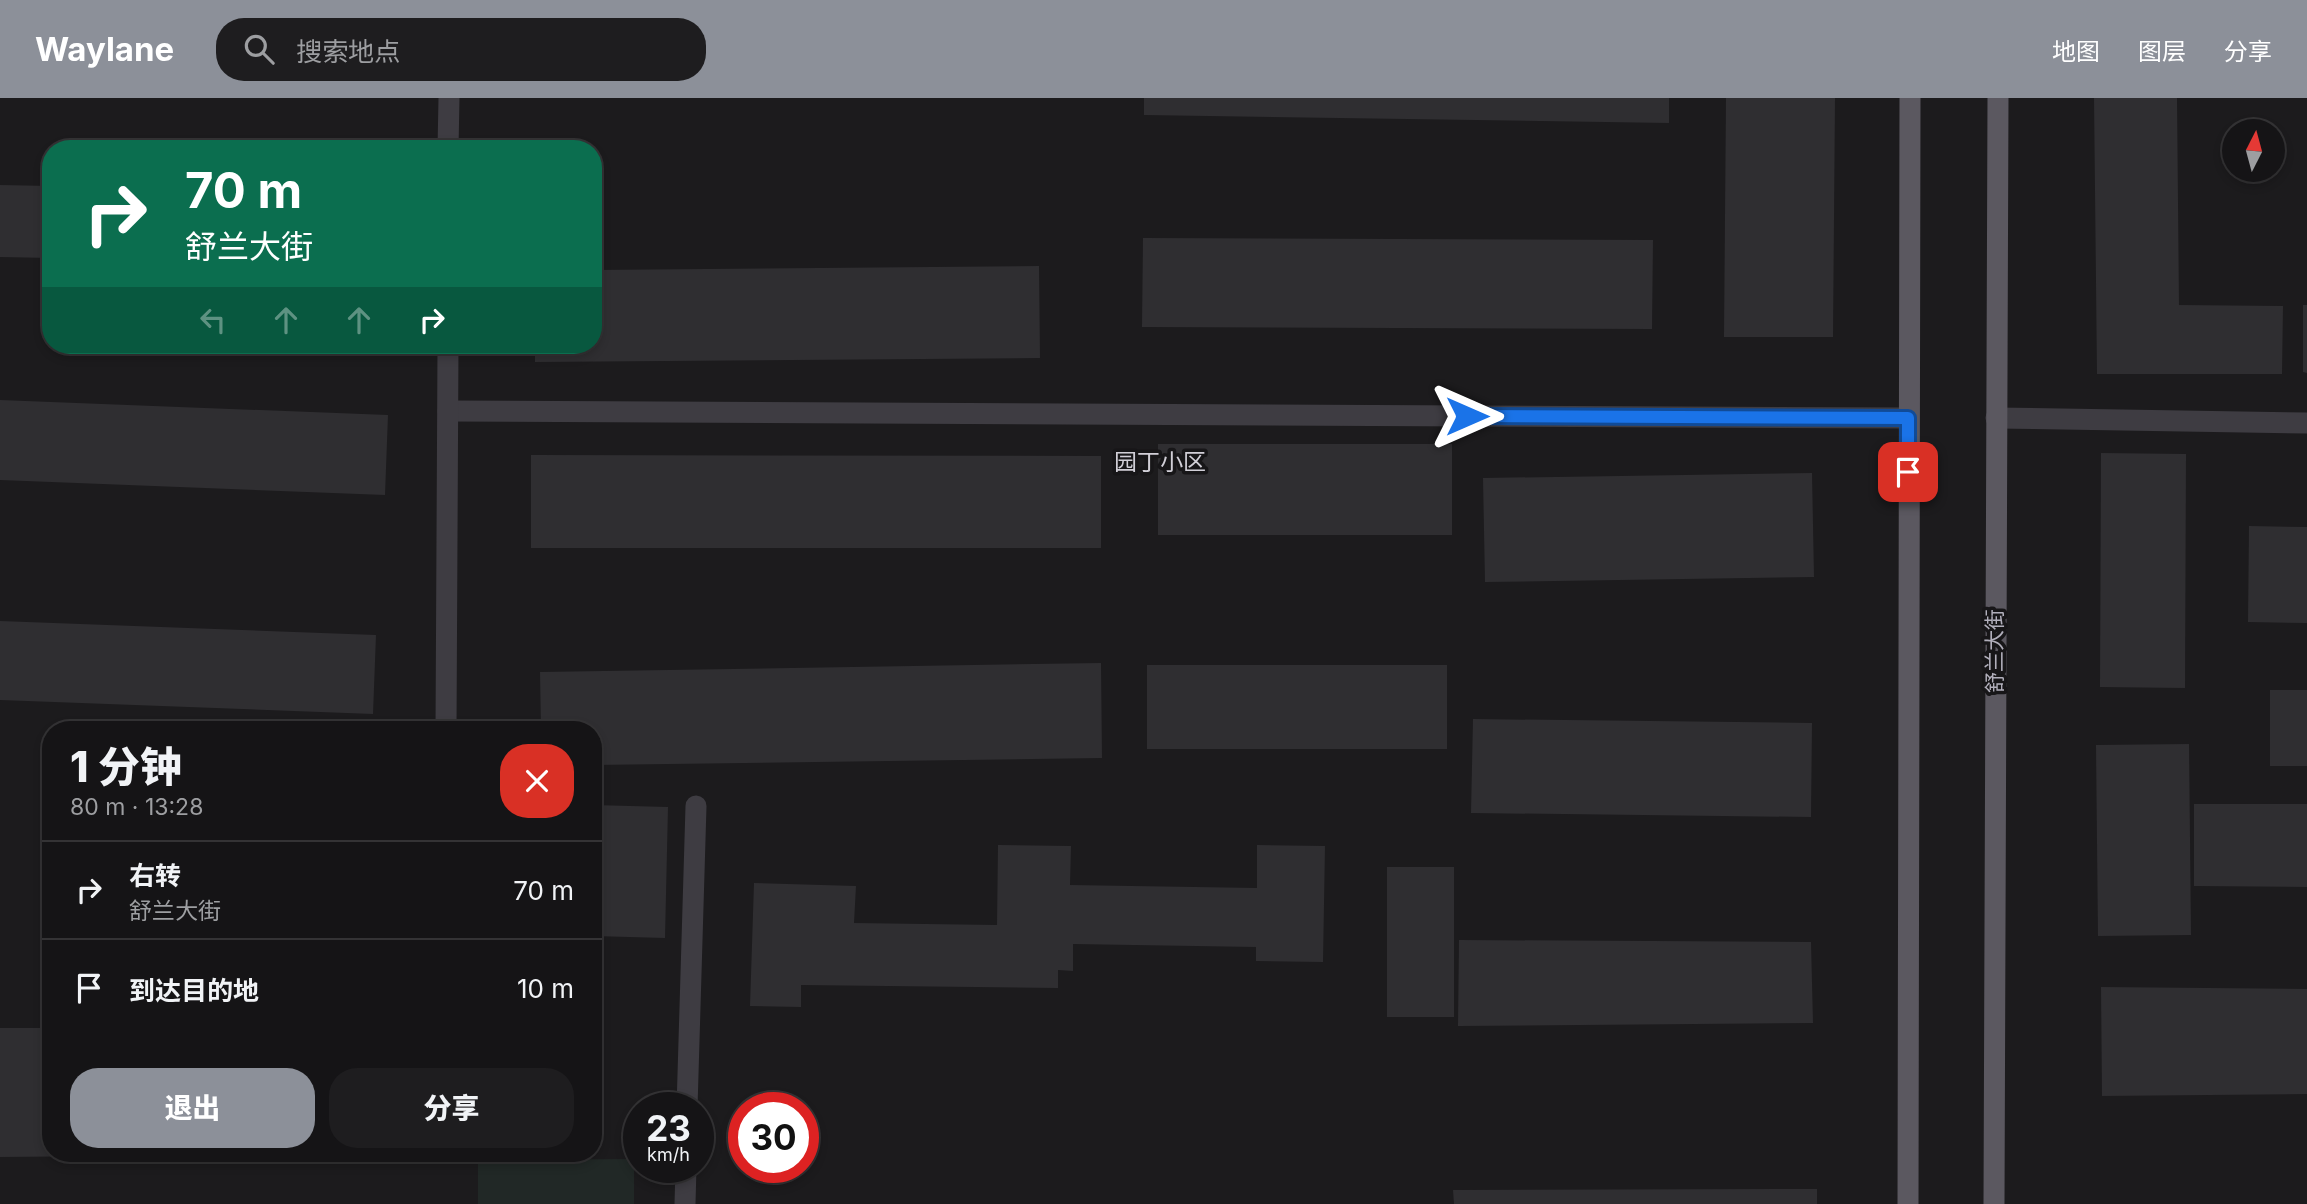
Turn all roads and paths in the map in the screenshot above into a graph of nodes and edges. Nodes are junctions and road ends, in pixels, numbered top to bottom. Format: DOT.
graph roads {
  1 [pos="449,98"];
  2 [pos="1910,98"];
  3 [pos="1998,98"];
  4 [pos="449,140"];
  5 [pos="448,354"];
  6 [pos="448,411"];
  7 [pos="1908,418"];
  8 [pos="1996,418"];
  9 [pos="2307,422"];
  10 [pos="446,721"];
  11 [pos="696,806"];
  12 [pos="687,1092"];
  13 [pos="686,1183"];
  14 [pos="685,1204"];
  15 [pos="1908,1204"];
  16 [pos="1994,1204"];
  1 -- 4 [label="street"];
  2 -- 7 [label="main road"];
  3 -- 8 [label="main road, 舒兰大街"];
  5 -- 6 [label="street"];
  6 -- 7 [label="street"];
  6 -- 10 [label="street"];
  7 -- 15 [label="main road"];
  8 -- 9 [label="street"];
  8 -- 16 [label="main road, 舒兰大街"];
  11 -- 12 [label="street"];
  13 -- 14 [label="street"];
}
